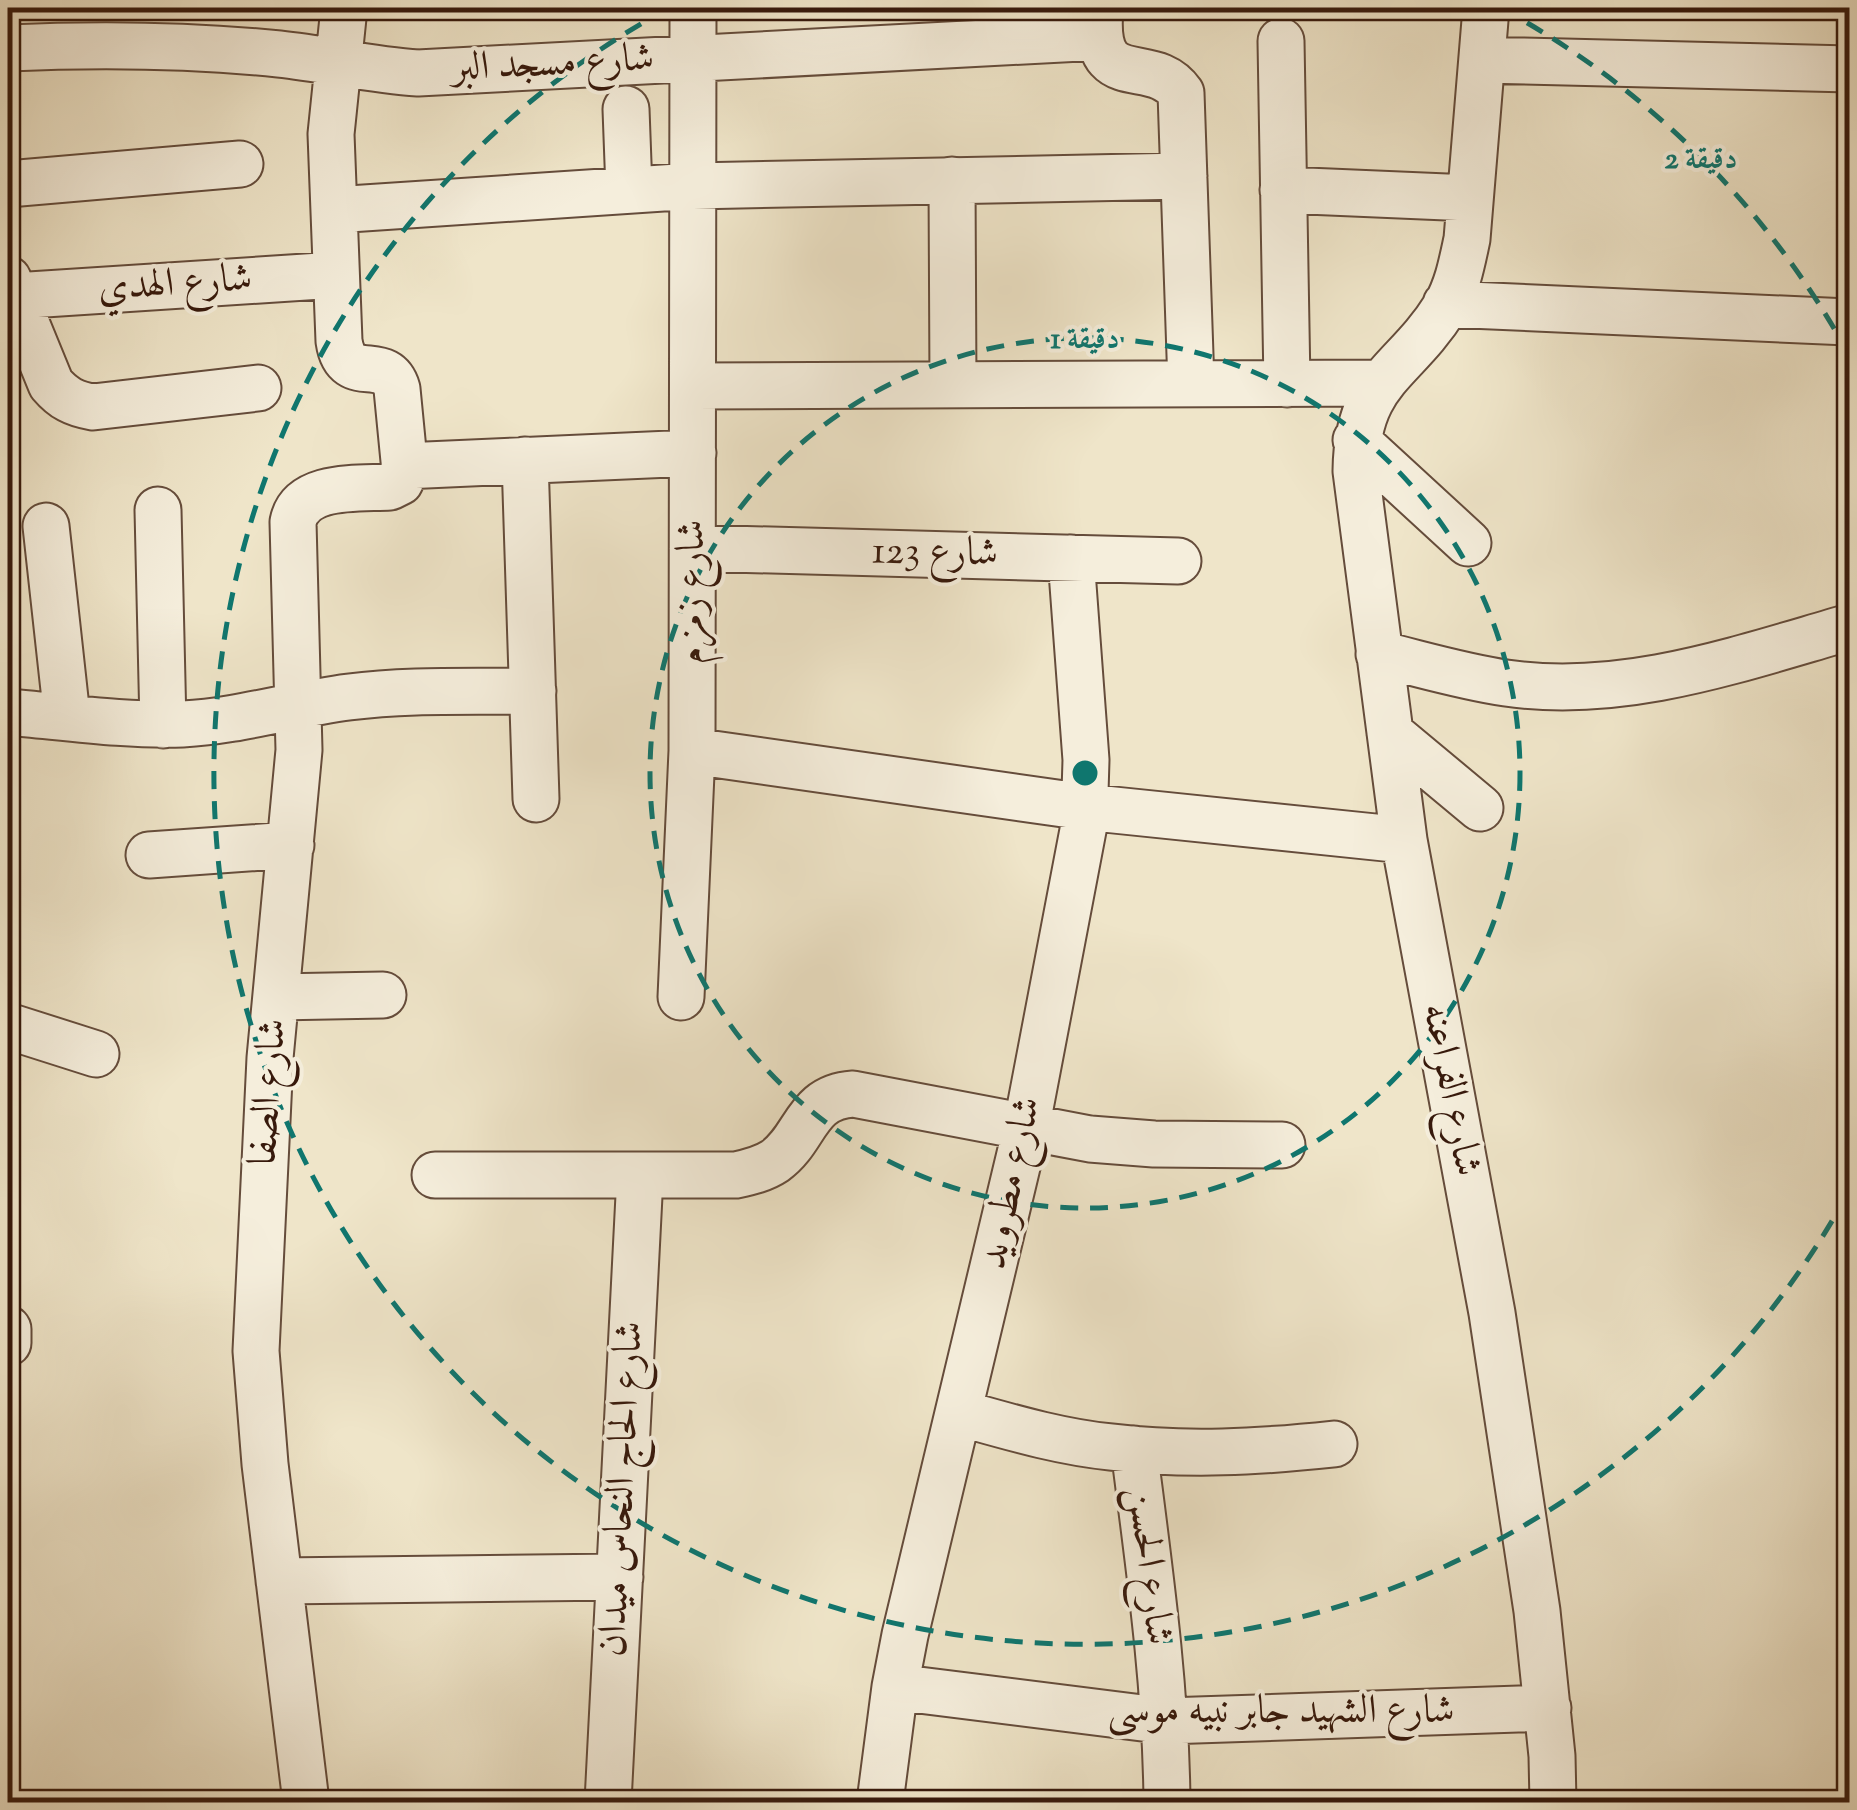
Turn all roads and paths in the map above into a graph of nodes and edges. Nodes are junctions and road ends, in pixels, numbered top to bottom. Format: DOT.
graph roads {
  1 [pos="344,8"];
  2 [pos="692,8"];
  3 [pos="1486,8"];
  4 [pos="1100,22"];
  5 [pos="56,27"];
  6 [pos="1281,41"];
  7 [pos="8,48"];
  8 [pos="693,56"];
  9 [pos="1482,60"];
  10 [pos="338,64"];
  11 [pos="1850,69"];
  12 [pos="626,108"];
  13 [pos="240,164"];
  14 [pos="1184,176"];
  15 [pos="952,180"];
  16 [pos="8,184"];
  17 [pos="693,186"];
  18 [pos="629,190"];
  19 [pos="1283,190"];
  20 [pos="1470,198"];
  21 [pos="334,210"];
  22 [pos="336,274"];
  23 [pos="11,288"];
  24 [pos="1446,304"];
  25 [pos="1848,322"];
  26 [pos="1191,384"];
  27 [pos="1287,384"];
  28 [pos="1381,384"];
  29 [pos="953,385"];
  30 [pos="693,386"];
  31 [pos="258,388"];
  32 [pos="1356,440"];
  33 [pos="693,453"];
  34 [pos="525,460"];
  35 [pos="404,466"];
  36 [pos="158,510"];
  37 [pos="46,526"];
  38 [pos="1468,543"];
  39 [pos="693,548"];
  40 [pos="1071,558"];
  41 [pos="1178,560"];
  42 [pos="1850,627"];
  43 [pos="1380,654"];
  44 [pos="532,691"];
  45 [pos="300,706"];
  46 [pos="8,712"];
  47 [pos="67,717"];
  48 [pos="162,724"];
  49 [pos="1390,733"];
  50 [pos="692,751"];
  51 [pos="536,800"];
  52 [pos="1086,807"];
  53 [pos="1480,808"];
  54 [pos="1404,840"];
  55 [pos="291,845"];
  56 [pos="150,855"];
  57 [pos="383,995"];
  58 [pos="276,996"];
  59 [pos="681,997"];
  60 [pos="8,1028"];
  61 [pos="96,1054"];
  62 [pos="1026,1129"];
  63 [pos="1282,1145"];
  64 [pos="435,1176"];
  65 [pos="640,1176"];
  66 [pos="8,1330"];
  67 [pos="8,1343"];
  68 [pos="960,1413"];
  69 [pos="1334,1444"];
  70 [pos="1134,1449"];
  71 [pos="620,1577"];
  72 [pos="280,1581"];
  73 [pos="895,1687"];
  74 [pos="1548,1708"];
  75 [pos="1166,1721"];
  76 [pos="306,1802"];
  77 [pos="608,1802"];
  78 [pos="880,1802"];
  79 [pos="1167,1802"];
  80 [pos="1553,1802"];
  1 -- 10 [label="street"];
  2 -- 8 [label="street, شارع زمزم"];
  3 -- 9 [label="street"];
  4 -- 8 [label="street, شارع مسجد البر"];
  4 -- 14 [label="street"];
  5 -- 7 [label="street, شارع مسجد البر"];
  5 -- 10 [label="street, شارع مسجد البر"];
  6 -- 19 [label="street"];
  8 -- 10 [label="street, شارع مسجد البر"];
  8 -- 17 [label="street, شارع زمزم"];
  9 -- 11 [label="street"];
  9 -- 20 [label="street"];
  10 -- 21 [label="street"];
  12 -- 18 [label="street"];
  13 -- 16 [label="street"];
  14 -- 15 [label="street"];
  14 -- 26 [label="street"];
  15 -- 17 [label="street"];
  15 -- 29 [label="street"];
  17 -- 18 [label="street"];
  17 -- 30 [label="street, شارع زمزم"];
  18 -- 21 [label="street"];
  19 -- 20 [label="street"];
  19 -- 27 [label="street"];
  20 -- 24 [label="street"];
  21 -- 22 [label="street"];
  22 -- 23 [label="street, شارع الهدي"];
  22 -- 35 [label="street"];
  23 -- 31 [label="street"];
  24 -- 25 [label="street"];
  24 -- 28 [label="street, شارع الفراعنه"];
  26 -- 27 [label="street"];
  26 -- 29 [label="street"];
  27 -- 28 [label="street"];
  28 -- 32 [label="street, شارع الفراعنه"];
  29 -- 30 [label="street"];
  30 -- 33 [label="street, شارع زمزم"];
  32 -- 38 [label="street"];
  32 -- 43 [label="street, شارع الفراعنه"];
  33 -- 34 [label="street"];
  33 -- 39 [label="street, شارع زمزم"];
  34 -- 35 [label="street"];
  34 -- 44 [label="street"];
  35 -- 45 [label="street, شارع الصفا"];
  36 -- 48 [label="street"];
  37 -- 47 [label="street"];
  39 -- 40 [label="street, شارع 123"];
  39 -- 50 [label="street, شارع زمزم"];
  40 -- 41 [label="street, شارع 123"];
  40 -- 52 [label="street, شارع مطرويد"];
  42 -- 43 [label="street"];
  43 -- 49 [label="street, شارع الفراعنه"];
  44 -- 45 [label="street"];
  44 -- 51 [label="street"];
  45 -- 48 [label="street"];
  45 -- 55 [label="street, شارع الصفا"];
  46 -- 47 [label="street"];
  47 -- 48 [label="street"];
  49 -- 53 [label="street"];
  49 -- 54 [label="street, شارع الفراعنه"];
  50 -- 52 [label="street"];
  50 -- 59 [label="street, شارع زمزم"];
  52 -- 54 [label="street"];
  52 -- 62 [label="street, شارع مطرويد"];
  54 -- 74 [label="street, شارع الفراعنه"];
  55 -- 56 [label="street"];
  55 -- 58 [label="street, شارع الصفا"];
  57 -- 58 [label="street"];
  58 -- 72 [label="street, شارع الصفا"];
  60 -- 61 [label="street"];
  62 -- 63 [label="street"];
  62 -- 65 [label="street"];
  62 -- 68 [label="street, شارع مطرويد"];
  64 -- 65 [label="street"];
  65 -- 71 [label="street, شارع الحاج النحاس ميدان"];
  66 -- 67 [label="street"];
  68 -- 70 [label="street"];
  68 -- 73 [label="street, شارع مطرويد"];
  69 -- 70 [label="street"];
  70 -- 75 [label="street, شارع الحسن"];
  71 -- 72 [label="street"];
  71 -- 77 [label="street, شارع الحاج النحاس ميدان"];
  72 -- 76 [label="street, شارع الصفا"];
  73 -- 75 [label="street, شارع الشهيد جابر نبيه موسى"];
  73 -- 78 [label="street, شارع مطرويد"];
  74 -- 75 [label="street, شارع الشهيد جابر نبيه موسى"];
  74 -- 80 [label="street, شارع الفراعنه"];
  75 -- 79 [label="street, شارع الحسن"];
}
